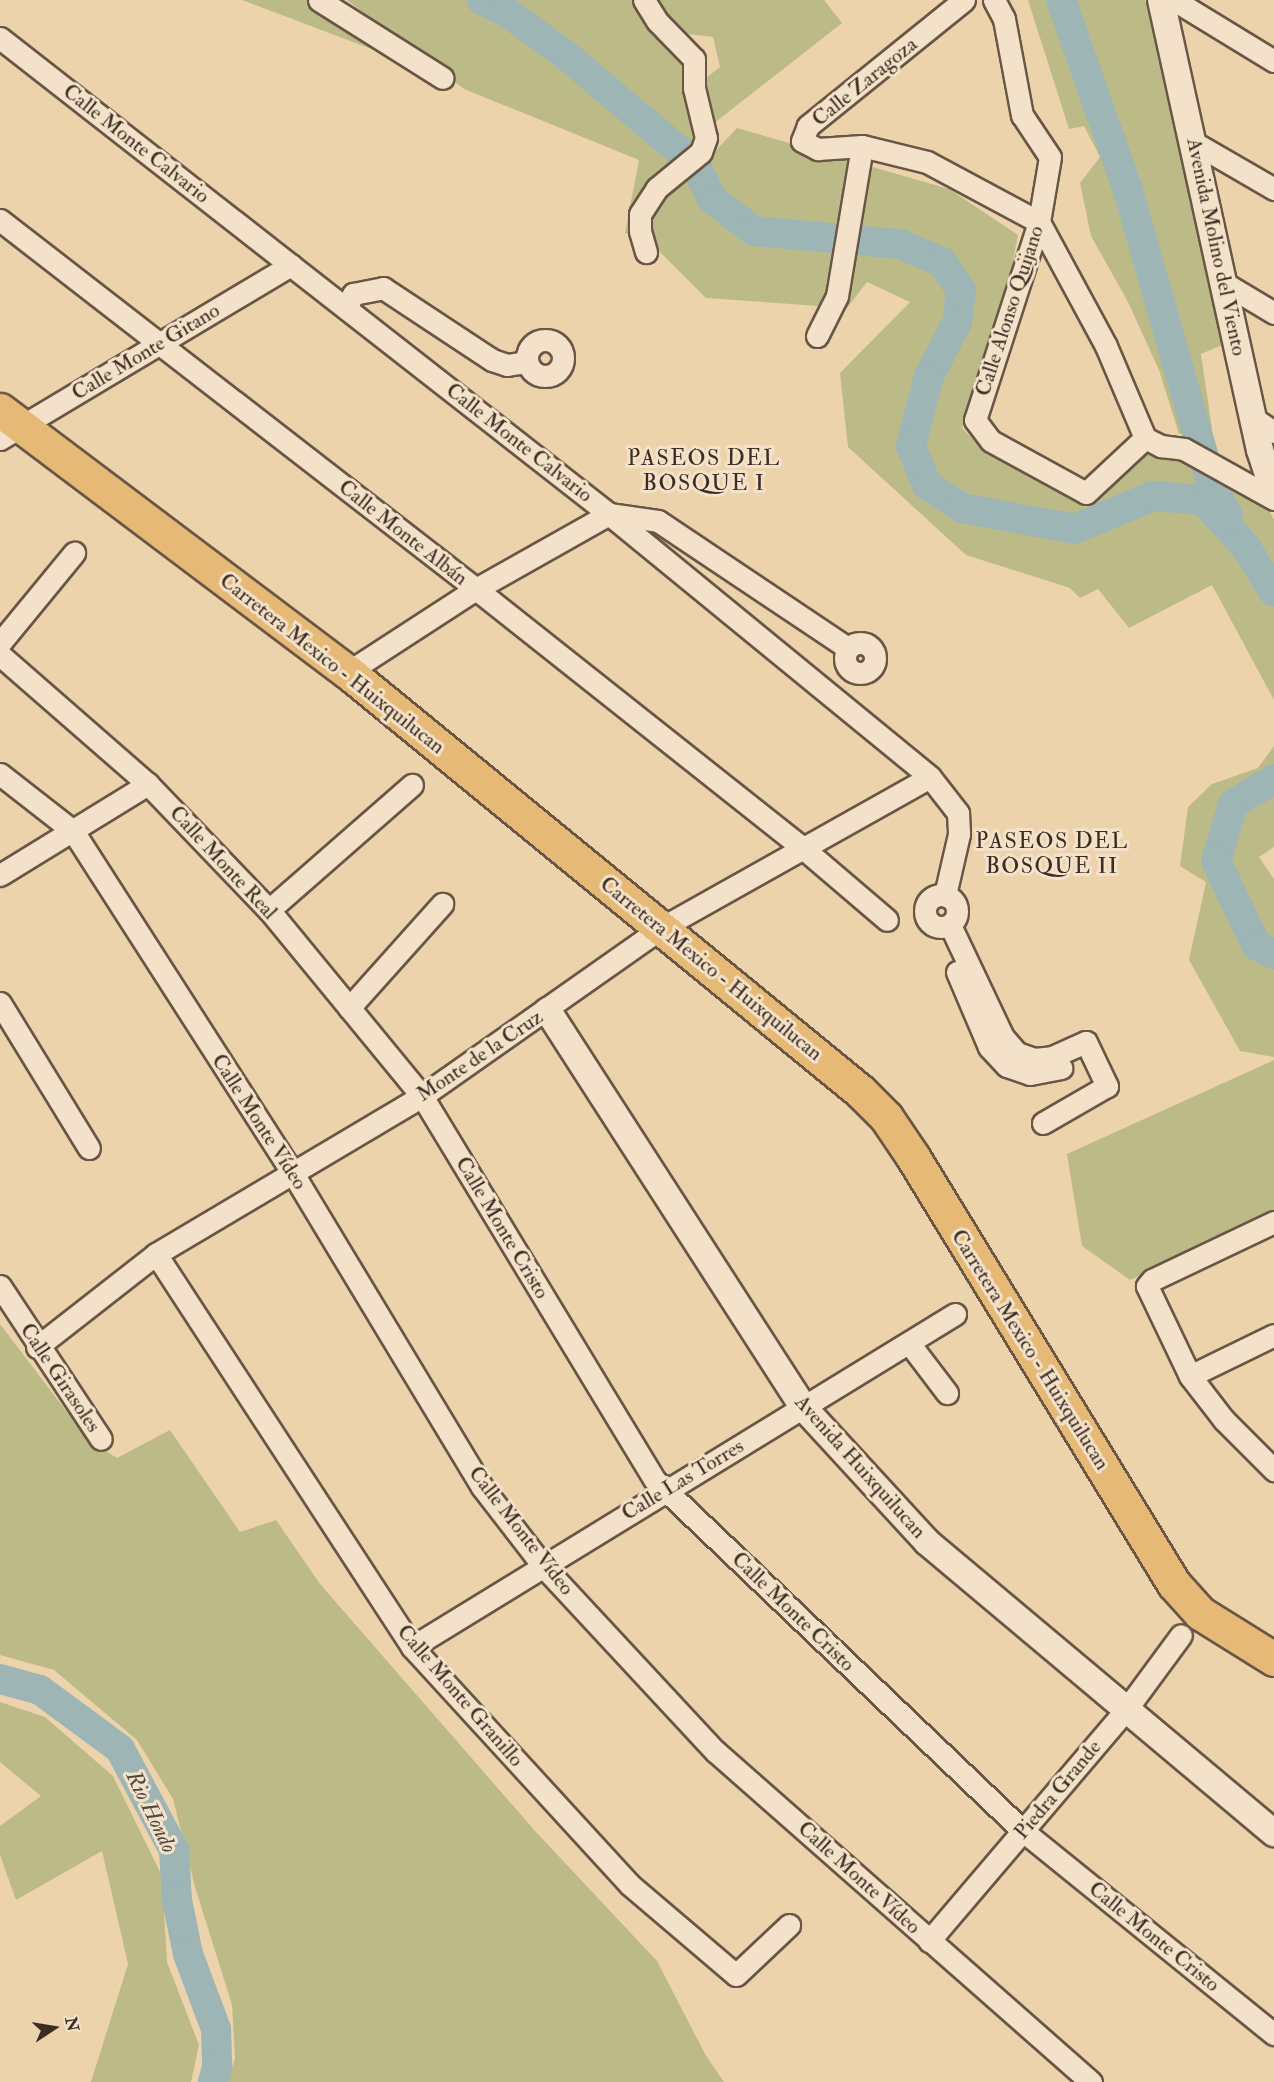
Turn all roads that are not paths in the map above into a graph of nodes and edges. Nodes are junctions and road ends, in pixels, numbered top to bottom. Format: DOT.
graph roads {
  1 [pos="319,0"];
  2 [pos="644,0"];
  3 [pos="964,0"];
  4 [pos="994,0"];
  5 [pos="1161,0"];
  6 [pos="1174,0"];
  7 [pos="0,38"];
  8 [pos="1274,61"];
  9 [pos="443,78"];
  10 [pos="1193,142"];
  11 [pos="862,147"];
  12 [pos="1274,189"];
  13 [pos="0,220"];
  14 [pos="1039,222"];
  15 [pos="646,252"];
  16 [pos="291,265"];
  17 [pos="1224,283"];
  18 [pos="346,308"];
  19 [pos="1274,313"];
  20 [pos="817,336"];
  21 [pos="161,343"];
  22 [pos="527,362"];
  23 [pos="1253,418"];
  24 [pos="7,425"];
  25 [pos="1274,432"];
  26 [pos="1145,438"];
  27 [pos="1274,493"];
  28 [pos="1274,499"];
  29 [pos="609,513"];
  30 [pos="74,553"];
  31 [pos="476,589"];
  32 [pos="0,643"];
  33 [pos="848,648"];
  34 [pos="0,654"];
  35 [pos="348,672"];
  36 [pos="0,774"];
  37 [pos="930,777"];
  38 [pos="148,784"];
  39 [pos="412,785"];
  40 [pos="73,831"];
  41 [pos="804,849"];
  42 [pos="0,875"];
  43 [pos="442,904"];
  44 [pos="269,910"];
  45 [pos="887,920"];
  46 [pos="661,928"];
  47 [pos="0,1003"];
  48 [pos="349,1008"];
  49 [pos="548,1011"];
  50 [pos="422,1096"];
  51 [pos="1043,1123"];
  52 [pos="89,1148"];
  53 [pos="292,1172"];
  54 [pos="1274,1222"];
  55 [pos="156,1254"];
  56 [pos="0,1286"];
  57 [pos="955,1314"];
  58 [pos="1274,1335"];
  59 [pos="909,1342"];
  60 [pos="37,1347"];
  61 [pos="1190,1376"];
  62 [pos="947,1393"];
  63 [pos="803,1407"];
  64 [pos="101,1439"];
  65 [pos="1271,1462"];
  66 [pos="666,1490"];
  67 [pos="543,1566"];
  68 [pos="1181,1635"];
  69 [pos="412,1647"];
  70 [pos="1274,1659"];
  71 [pos="1125,1711"];
  72 [pos="1023,1831"];
  73 [pos="1274,1833"];
  74 [pos="789,1925"];
  75 [pos="929,1941"];
  76 [pos="1274,2034"];
  77 [pos="1091,2082"];
  1 -- 9 [label="street"];
  2 -- 15 [label="street"];
  3 -- 11 [label="street, Calle Zaragoza"];
  4 -- 14 [label="street, Calle Alonso Quijano"];
  5 -- 10 [label="street, Avenida Molino del Viento"];
  6 -- 8 [label="street"];
  7 -- 16 [label="street, Calle Monte Calvario"];
  10 -- 12 [label="street"];
  10 -- 17 [label="street, Avenida Molino del Viento"];
  11 -- 14 [label="street, Calle Zaragoza"];
  11 -- 20 [label="street"];
  13 -- 21 [label="street, Calle Monte Albán"];
  14 -- 26 [label="street"];
  14 -- 26 [label="street, Calle Alonso Quijano"];
  16 -- 18 [label="street, Calle Monte Calvario"];
  16 -- 21 [label="street, Calle Monte Gitano"];
  17 -- 19 [label="street"];
  17 -- 23 [label="street, Avenida Molino del Viento"];
  18 -- 22 [label="street"];
  18 -- 29 [label="street, Calle Monte Calvario"];
  21 -- 24 [label="street, Calle Monte Gitano"];
  21 -- 31 [label="street, Calle Monte Albán"];
  23 -- 25 [label="street"];
  23 -- 27 [label="street, Avenida Molino del Viento"];
  24 -- 35 [label="main road, Carretera Mexico - Huixquilucan"];
  26 -- 28 [label="street"];
  29 -- 31 [label="street"];
  29 -- 33 [label="street"];
  29 -- 37 [label="street, Calle Monte Calvario"];
  30 -- 32 [label="street"];
  31 -- 35 [label="street"];
  31 -- 41 [label="street, Calle Monte Albán"];
  34 -- 38 [label="street, Calle Monte Real"];
  35 -- 46 [label="main road, Carretera Mexico - Huixquilucan"];
  36 -- 40 [label="street, Calle Monte Vídeo"];
  37 -- 41 [label="street, Monte de la Cruz"];
  37 -- 51 [label="street, Calle Monte Calvario"];
  38 -- 40 [label="street"];
  38 -- 44 [label="street, Calle Monte Real"];
  39 -- 44 [label="street"];
  40 -- 42 [label="street"];
  40 -- 53 [label="street, Calle Monte Vídeo"];
  41 -- 45 [label="street, Calle Monte Albán"];
  41 -- 46 [label="street, Monte de la Cruz"];
  43 -- 48 [label="street"];
  44 -- 48 [label="street, Calle Monte Real"];
  46 -- 49 [label="street, Monte de la Cruz"];
  46 -- 70 [label="main road, Carretera Mexico - Huixquilucan"];
  47 -- 52 [label="street"];
  48 -- 50 [label="street, Calle Monte Real"];
  49 -- 50 [label="street, Monte de la Cruz"];
  49 -- 63 [label="street, Avenida Huixquilucan"];
  50 -- 53 [label="street, Monte de la Cruz"];
  50 -- 66 [label="street, Calle Monte Cristo"];
  53 -- 55 [label="street, Monte de la Cruz"];
  53 -- 67 [label="street, Calle Monte Vídeo"];
  54 -- 61 [label="street"];
  55 -- 60 [label="street, Monte de la Cruz"];
  55 -- 69 [label="street, Calle Monte Granillo"];
  56 -- 60 [label="street, Calle Girasoles"];
  57 -- 59 [label="street, Calle Las Torres"];
  58 -- 61 [label="street"];
  59 -- 62 [label="street"];
  59 -- 63 [label="street, Calle Las Torres"];
  60 -- 64 [label="street, Calle Girasoles"];
  61 -- 65 [label="street"];
  63 -- 66 [label="street, Calle Las Torres"];
  63 -- 71 [label="street, Avenida Huixquilucan"];
  66 -- 67 [label="street, Calle Las Torres"];
  66 -- 72 [label="street, Calle Monte Cristo"];
  67 -- 69 [label="street, Calle Las Torres"];
  67 -- 75 [label="street, Calle Monte Vídeo"];
  68 -- 71 [label="street, Piedra Grande"];
  69 -- 74 [label="street, Calle Monte Granillo"];
  71 -- 72 [label="street, Piedra Grande"];
  71 -- 73 [label="street, Avenida Huixquilucan"];
  72 -- 75 [label="street, Piedra Grande"];
  72 -- 76 [label="street, Calle Monte Cristo"];
  75 -- 77 [label="street, Calle Monte Vídeo"];
}
